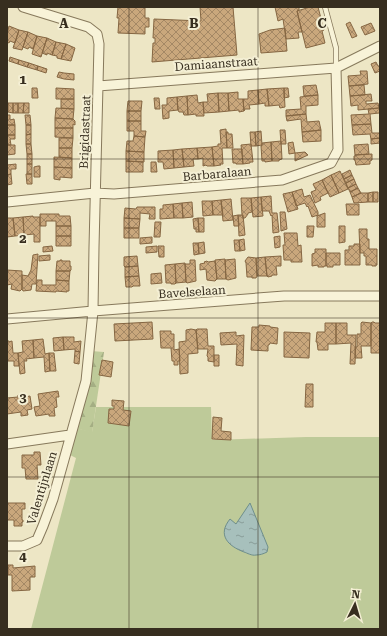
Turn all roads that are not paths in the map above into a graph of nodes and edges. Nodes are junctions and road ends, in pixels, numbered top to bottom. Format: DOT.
graph roads {
  1 [pos="23,7"];
  2 [pos="325,7"];
  3 [pos="46,10"];
  4 [pos="380,46"];
  5 [pos="336,68"];
  6 [pos="98,86"];
  7 [pos="95,193"];
  8 [pos="7,202"];
  9 [pos="380,296"];
  10 [pos="93,311"];
  11 [pos="7,319"];
  12 [pos="70,435"];
  13 [pos="7,444"];
  14 [pos="7,546"];
  1 -- 3 [label="street, Brigidastraat"];
  2 -- 5 [label="lane"];
  3 -- 6 [label="street, Brigidastraat"];
  4 -- 5 [label="street, Damiaanstraat"];
  5 -- 6 [label="street, Damiaanstraat"];
  5 -- 7 [label="street, Barbaralaan"];
  6 -- 7 [label="street, Brigidastraat"];
  7 -- 8 [label="street, Barbaralaan"];
  7 -- 10 [label="street, Brigidastraat"];
  9 -- 10 [label="street, Bavelselaan"];
  10 -- 11 [label="street, Bavelselaan"];
  10 -- 12 [label="street, Valentijnlaan"];
  12 -- 13 [label="street, Valentijnlaan"];
  12 -- 14 [label="street, Valentijnlaan"];
}
